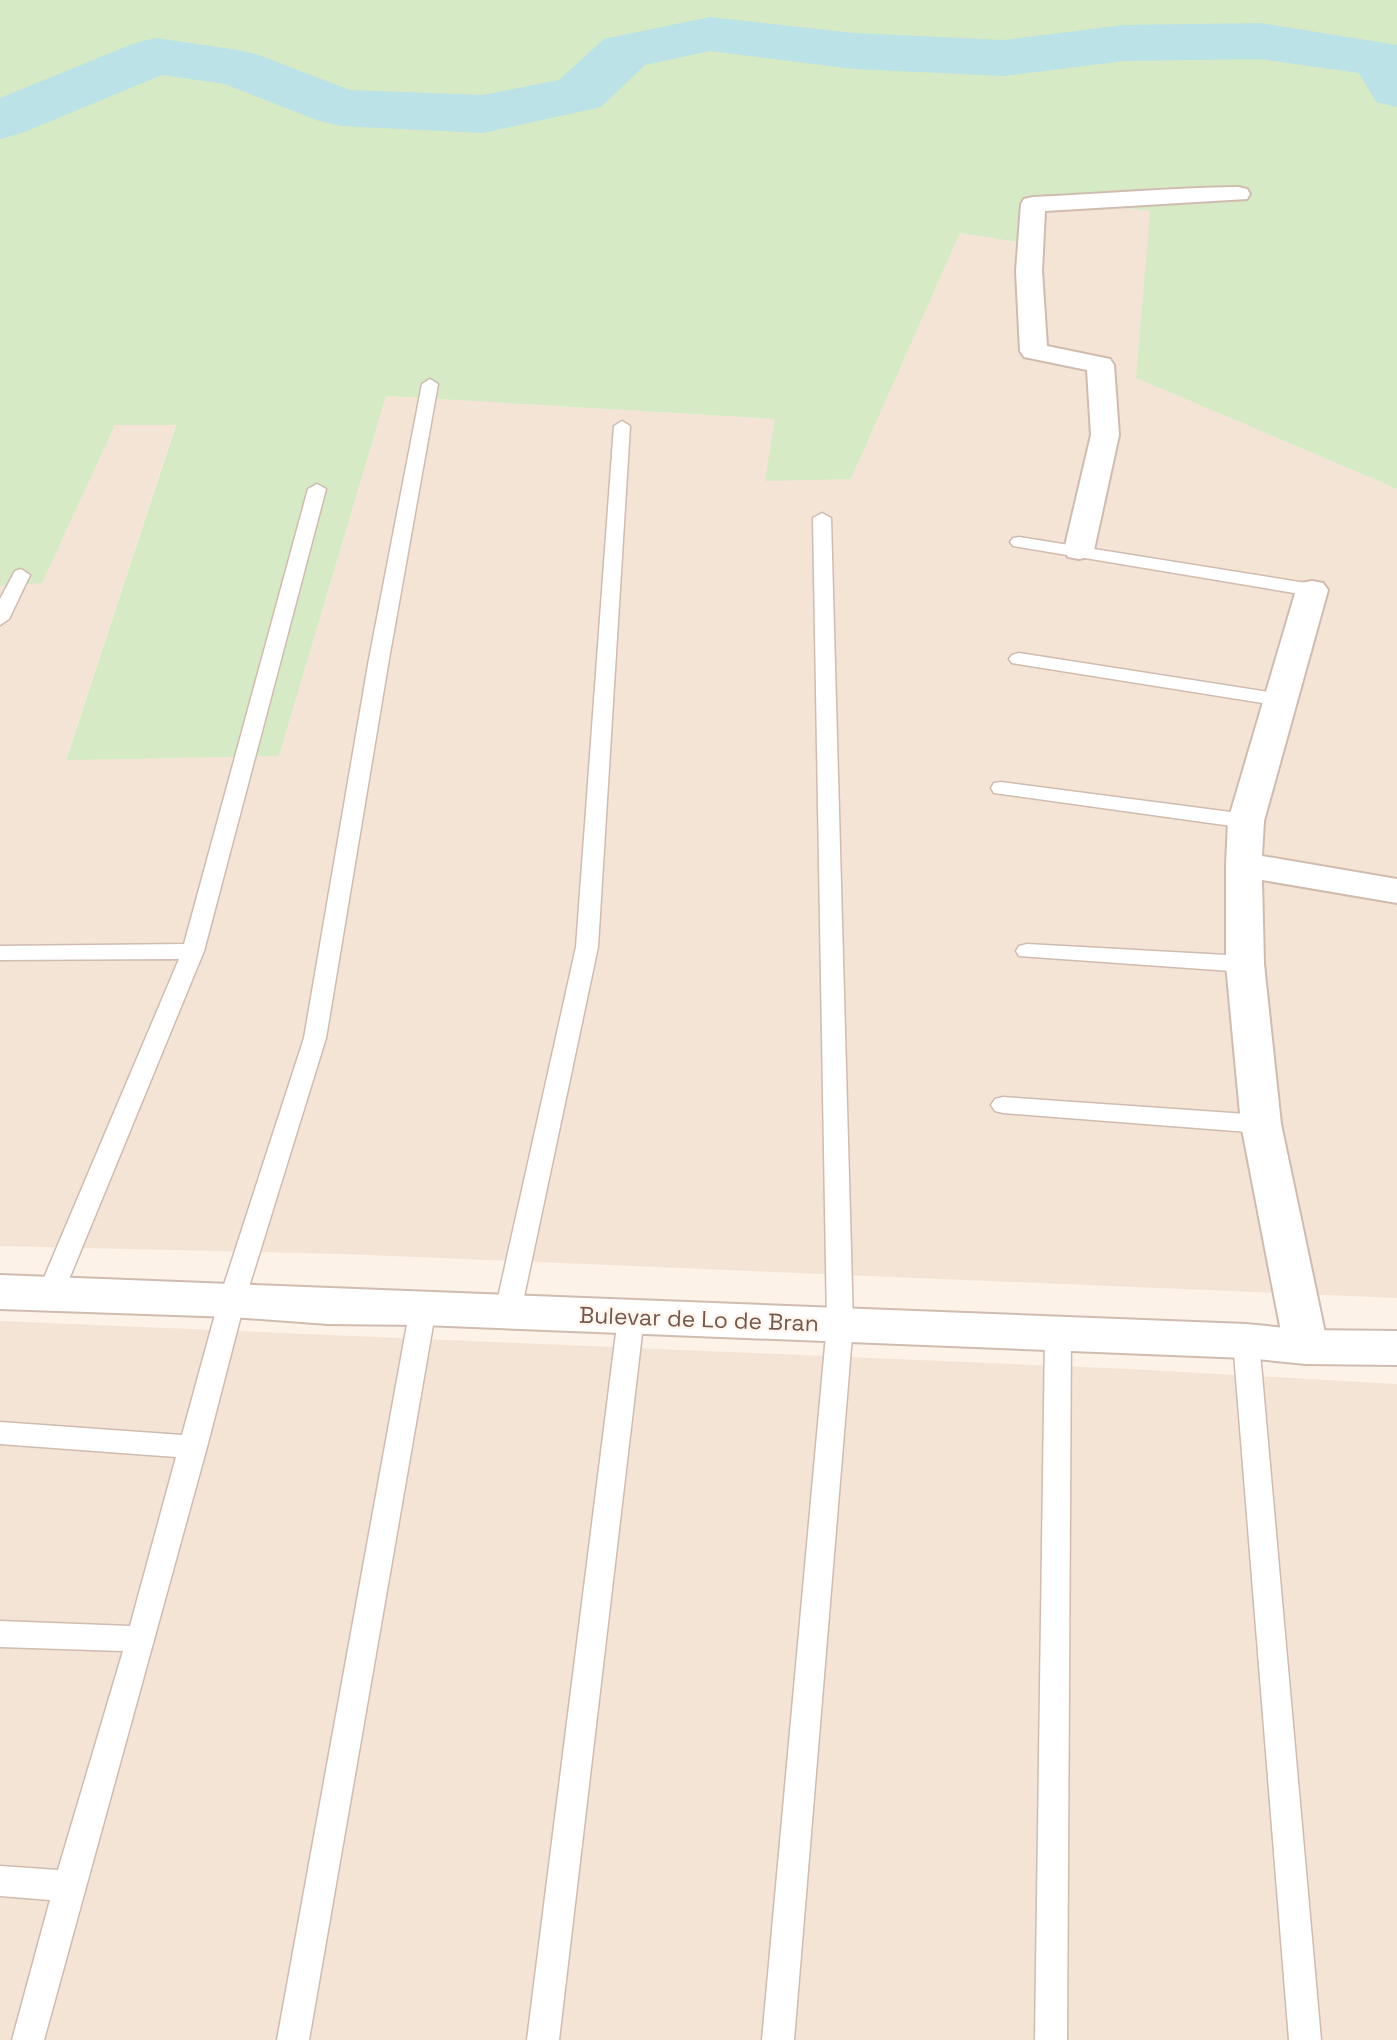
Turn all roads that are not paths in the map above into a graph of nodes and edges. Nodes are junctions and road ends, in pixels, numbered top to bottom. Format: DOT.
graph roads {
  1 [pos="1238,194"];
  2 [pos="430,384"];
  3 [pos="622,426"];
  4 [pos="317,489"];
  5 [pos="822,518"];
  6 [pos="1019,542"];
  7 [pos="1079,550"];
  8 [pos="21,575"];
  9 [pos="1312,590"];
  10 [pos="0,619"];
  11 [pos="1019,659"];
  12 [pos="1281,700"];
  13 [pos="1001,788"];
  14 [pos="1246,821"];
  15 [pos="1244,865"];
  16 [pos="1397,891"];
  17 [pos="193,951"];
  18 [pos="1027,951"];
  19 [pos="0,953"];
  20 [pos="1245,964"];
  21 [pos="1003,1105"];
  22 [pos="1261,1124"];
  23 [pos="0,1292"];
  24 [pos="50,1294"];
  25 [pos="232,1300"];
  26 [pos="423,1308"];
  27 [pos="508,1311"];
  28 [pos="631,1317"];
  29 [pos="840,1324"];
  30 [pos="1058,1334"];
  31 [pos="1246,1341"];
  32 [pos="1306,1347"];
  33 [pos="1397,1348"];
  34 [pos="0,1433"];
  35 [pos="194,1447"];
  36 [pos="0,1634"];
  37 [pos="141,1639"];
  38 [pos="0,1881"];
  39 [pos="68,1886"];
  40 [pos="28,2040"];
  41 [pos="293,2040"];
  42 [pos="543,2040"];
  43 [pos="778,2040"];
  44 [pos="1051,2040"];
  45 [pos="1305,2040"];
  1 -- 7 [label="street"];
  2 -- 25 [label="lane"];
  3 -- 27 [label="lane"];
  4 -- 17 [label="lane"];
  5 -- 29 [label="lane"];
  6 -- 7 [label="lane"];
  7 -- 9 [label="lane"];
  8 -- 10 [label="lane"];
  9 -- 12 [label="street"];
  11 -- 12 [label="lane"];
  12 -- 14 [label="street"];
  13 -- 14 [label="lane"];
  14 -- 15 [label="street"];
  15 -- 16 [label="street"];
  15 -- 20 [label="street"];
  17 -- 19 [label="lane"];
  17 -- 24 [label="lane"];
  18 -- 20 [label="lane"];
  20 -- 22 [label="street"];
  21 -- 22 [label="lane"];
  22 -- 32 [label="street"];
  23 -- 24 [label="street, Bulevar de Lo de Bran"];
  24 -- 25 [label="street, Bulevar de Lo de Bran"];
  25 -- 26 [label="street, Bulevar de Lo de Bran"];
  25 -- 35 [label="lane"];
  26 -- 27 [label="street, Bulevar de Lo de Bran"];
  26 -- 41 [label="lane"];
  27 -- 28 [label="street, Bulevar de Lo de Bran"];
  28 -- 29 [label="street, Bulevar de Lo de Bran"];
  28 -- 42 [label="lane"];
  29 -- 30 [label="street, Bulevar de Lo de Bran"];
  29 -- 43 [label="lane"];
  30 -- 31 [label="street, Bulevar de Lo de Bran"];
  30 -- 44 [label="lane"];
  31 -- 32 [label="street, Bulevar de Lo de Bran"];
  31 -- 45 [label="lane"];
  32 -- 33 [label="street, Bulevar de Lo de Bran"];
  34 -- 35 [label="lane"];
  35 -- 37 [label="lane"];
  36 -- 37 [label="lane"];
  37 -- 39 [label="lane"];
  38 -- 39 [label="lane"];
  39 -- 40 [label="lane"];
}
